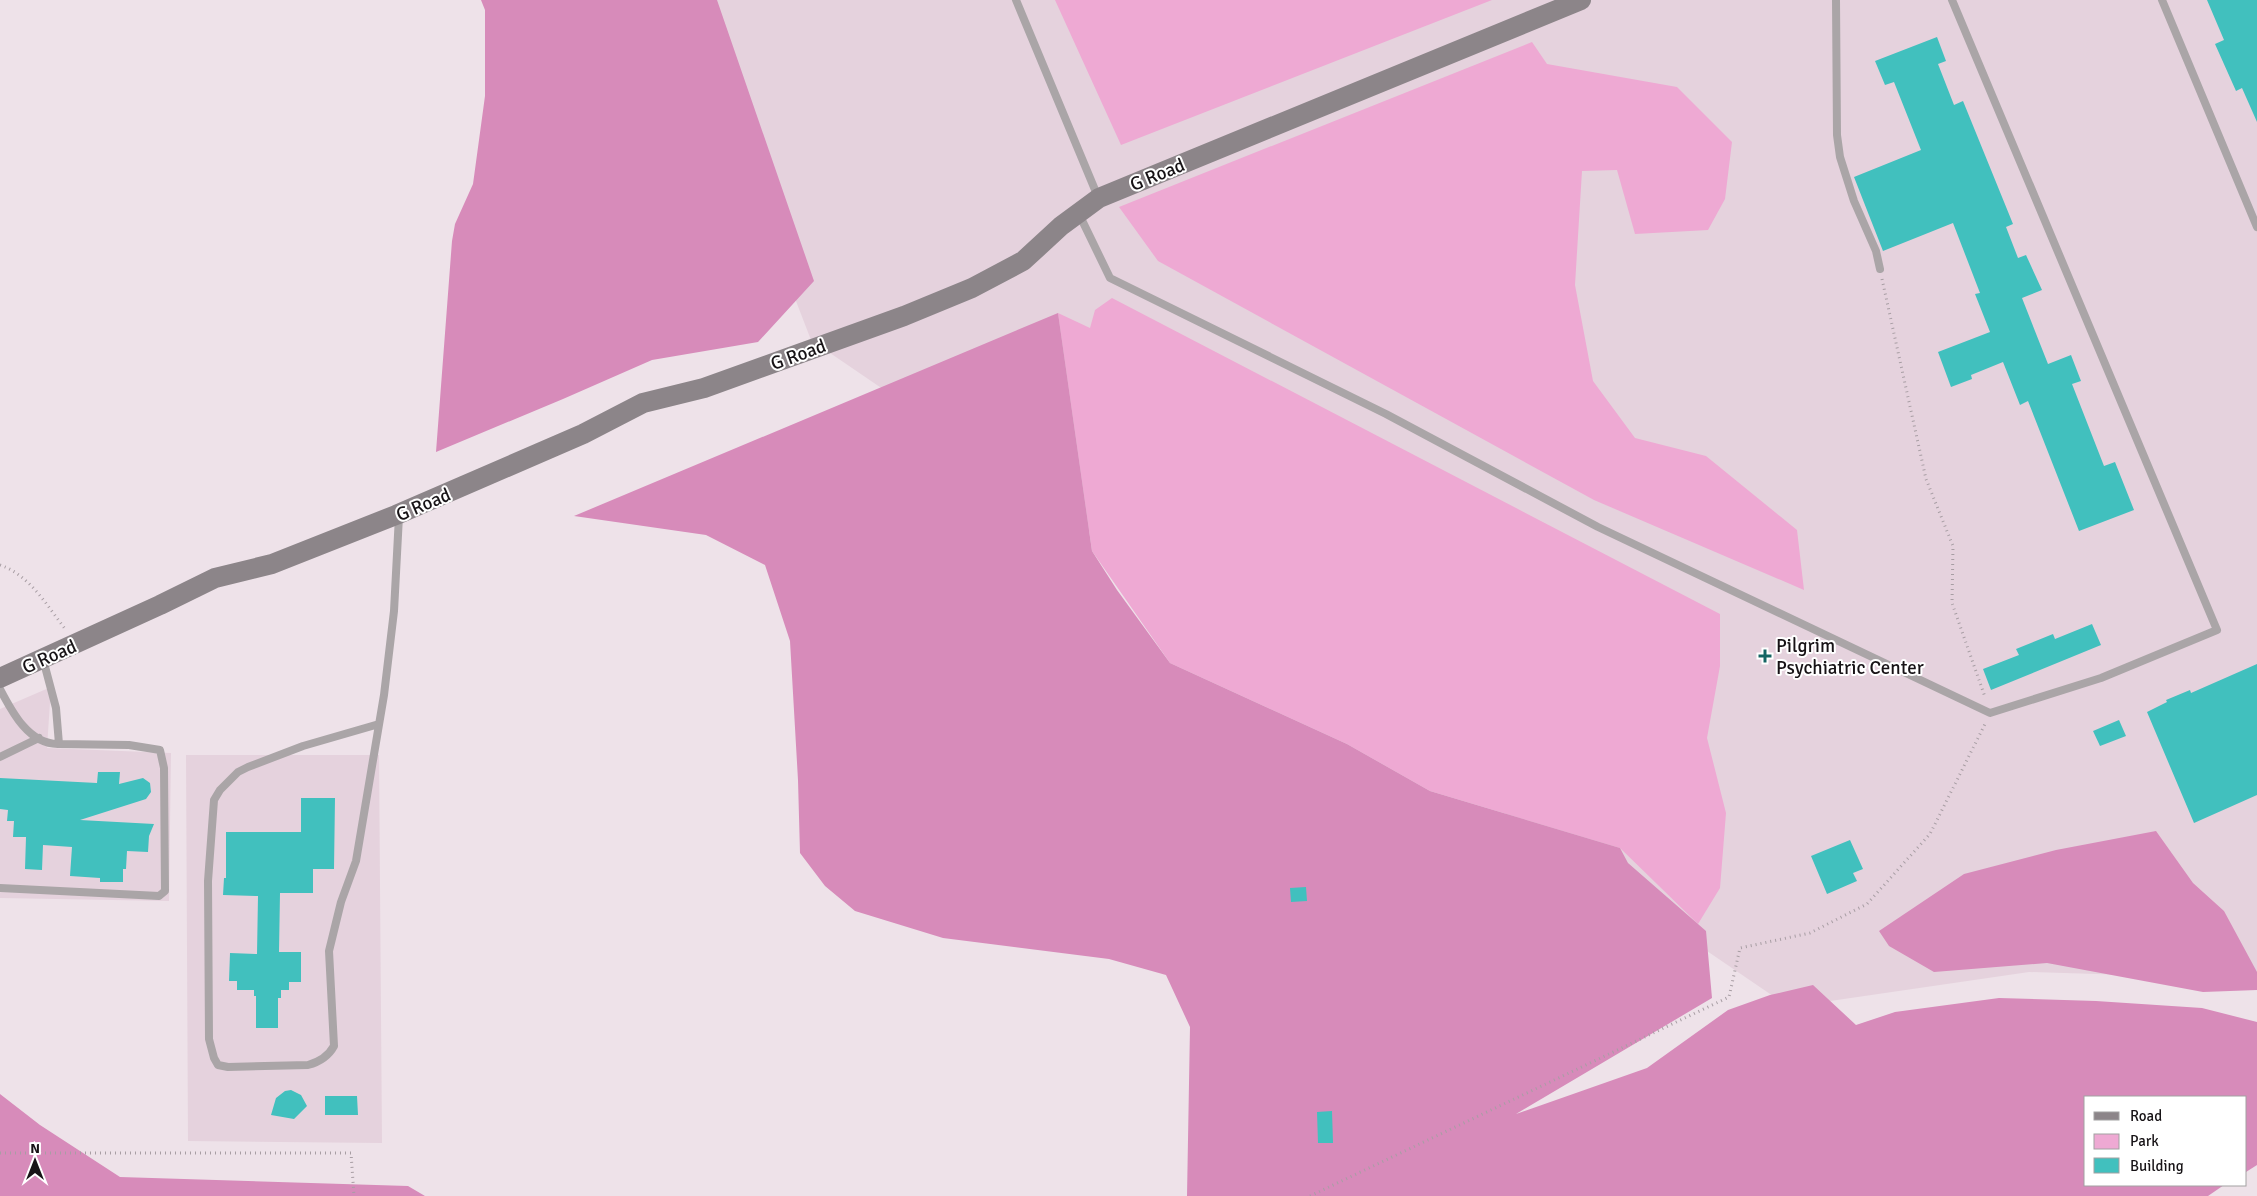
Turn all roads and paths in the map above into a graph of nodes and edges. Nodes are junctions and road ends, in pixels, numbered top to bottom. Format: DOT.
graph roads {
  1 [pos="1016,0"];
  2 [pos="1581,0"];
  3 [pos="1836,0"];
  4 [pos="1952,0"];
  5 [pos="2162,0"];
  6 [pos="1099,198"];
  7 [pos="1079,213"];
  8 [pos="2257,227"];
  9 [pos="1880,269"];
  10 [pos="400,514"];
  11 [pos="0,565"];
  12 [pos="77,644"];
  13 [pos="42,659"];
  14 [pos="0,678"];
  15 [pos="0,689"];
  16 [pos="1990,713"];
  17 [pos="379,724"];
  18 [pos="39,738"];
  19 [pos="59,744"];
  20 [pos="0,757"];
  21 [pos="0,888"];
  22 [pos="0,1153"];
  23 [pos="354,1196"];
  24 [pos="1310,1196"];
  1 -- 6 [label="lane"];
  2 -- 6 [label="street, G Road"];
  3 -- 9 [label="lane"];
  4 -- 16 [label="lane"];
  5 -- 8 [label="lane"];
  6 -- 7 [label="street, G Road"];
  7 -- 10 [label="street, G Road"];
  7 -- 16 [label="lane"];
  9 -- 16 [label="path"];
  10 -- 12 [label="street, G Road"];
  10 -- 17 [label="lane"];
  11 -- 12 [label="path"];
  12 -- 13 [label="street, G Road"];
  13 -- 14 [label="street, G Road"];
  13 -- 19 [label="lane"];
  15 -- 18 [label="lane"];
  16 -- 24 [label="path"];
  17 -- 17 [label="lane"];
  18 -- 19 [label="lane"];
  18 -- 20 [label="lane"];
  19 -- 21 [label="lane"];
  22 -- 23 [label="path"];
}
